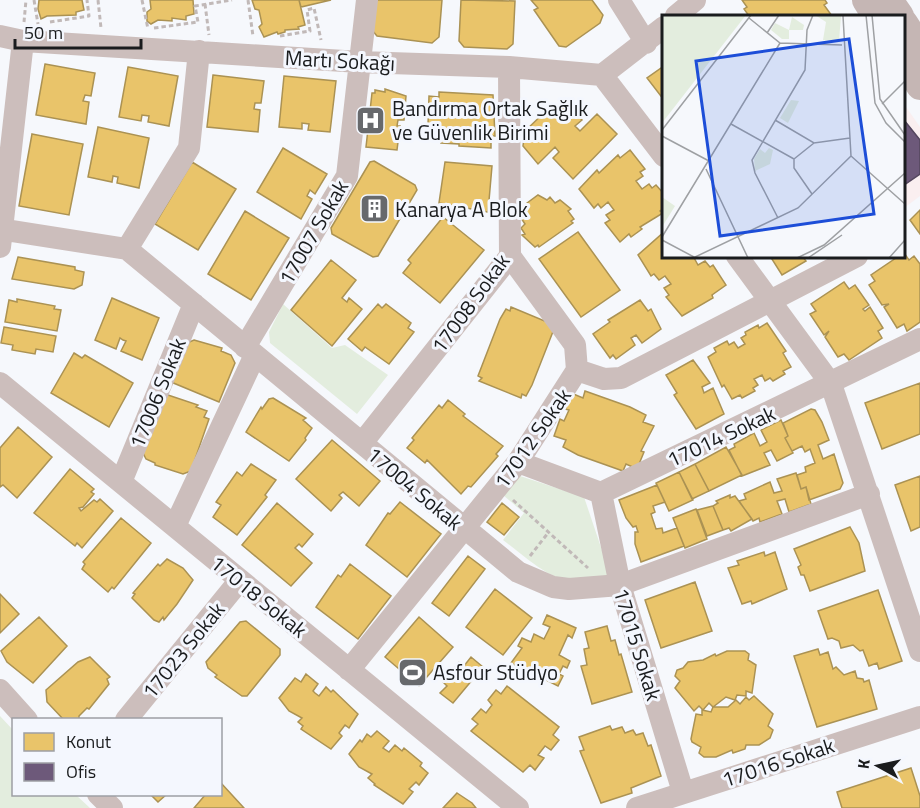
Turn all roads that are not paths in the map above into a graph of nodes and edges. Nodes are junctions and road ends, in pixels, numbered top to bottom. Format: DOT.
graph roads {
  1 [pos="367,0"];
  2 [pos="620,0"];
  3 [pos="695,0"];
  4 [pos="866,0"];
  5 [pos="889,0"];
  6 [pos="677,15"];
  7 [pos="875,15"];
  8 [pos="899,15"];
  9 [pos="905,25"];
  10 [pos="662,28"];
  11 [pos="0,36"];
  12 [pos="23,40"];
  13 [pos="646,42"];
  14 [pos="920,48"];
  15 [pos="205,52"];
  16 [pos="360,62"];
  17 [pos="905,63"];
  18 [pos="509,67"];
  19 [pos="602,75"];
  20 [pos="920,86"];
  21 [pos="662,155"];
  22 [pos="1,235"];
  23 [pos="127,249"];
  24 [pos="510,256"];
  25 [pos="738,258"];
  26 [pos="853,258"];
  27 [pos="771,302"];
  28 [pos="194,304"];
  29 [pos="920,339"];
  30 [pos="250,351"];
  31 [pos="577,370"];
  32 [pos="0,383"];
  33 [pos="831,384"];
  34 [pos="362,443"];
  35 [pos="518,462"];
  36 [pos="121,482"];
  37 [pos="602,493"];
  38 [pos="869,494"];
  39 [pos="175,526"];
  40 [pos="464,528"];
  41 [pos="240,580"];
  42 [pos="613,585"];
  43 [pos="920,651"];
  44 [pos="350,670"];
  45 [pos="0,690"];
  46 [pos="920,717"];
  47 [pos="25,718"];
  48 [pos="128,718"];
  49 [pos="683,792"];
  50 [pos="99,796"];
  51 [pos="112,808"];
  52 [pos="518,808"];
  53 [pos="637,808"];
  1 -- 16 [label="street, 17007 Sokak"];
  2 -- 13 [label="street"];
  3 -- 6 [label="street"];
  4 -- 7 [label="main road"];
  5 -- 8 [label="main road"];
  9 -- 14 [label="main road"];
  10 -- 13 [label="street"];
  11 -- 12 [label="street, Martı Sokağı"];
  12 -- 15 [label="street, Martı Sokağı"];
  12 -- 22 [label="street"];
  13 -- 19 [label="street"];
  15 -- 16 [label="street, Martı Sokağı"];
  15 -- 23 [label="street"];
  16 -- 18 [label="street, Martı Sokağı"];
  16 -- 30 [label="street, 17007 Sokak"];
  17 -- 20 [label="main road"];
  18 -- 19 [label="street, Martı Sokağı"];
  18 -- 24 [label="street, 17008 Sokak"];
  19 -- 21 [label="street"];
  22 -- 23 [label="street"];
  23 -- 28 [label="street, 17004 Sokak"];
  24 -- 31 [label="street"];
  24 -- 34 [label="street, 17008 Sokak"];
  25 -- 27 [label="street"];
  26 -- 27 [label="street, 17012 Sokak"];
  27 -- 31 [label="street, 17012 Sokak"];
  27 -- 33 [label="street"];
  28 -- 30 [label="street, 17004 Sokak"];
  28 -- 36 [label="street, 17006 Sokak"];
  29 -- 33 [label="street, 17014 Sokak"];
  30 -- 34 [label="street, 17004 Sokak"];
  30 -- 39 [label="street, 17007 Sokak"];
  31 -- 35 [label="street, 17012 Sokak"];
  32 -- 36 [label="street, 17018 Sokak"];
  33 -- 37 [label="street, 17014 Sokak"];
  33 -- 38 [label="street"];
  34 -- 40 [label="street, 17004 Sokak"];
  35 -- 37 [label="street"];
  35 -- 40 [label="street, 17012 Sokak"];
  36 -- 39 [label="street, 17018 Sokak"];
  37 -- 42 [label="street, 17015 Sokak"];
  38 -- 42 [label="street, 17004 Sokak"];
  38 -- 43 [label="street"];
  39 -- 41 [label="street, 17018 Sokak"];
  40 -- 42 [label="street, 17004 Sokak"];
  40 -- 44 [label="street, 17012 Sokak"];
  41 -- 44 [label="street, 17018 Sokak"];
  41 -- 48 [label="street, 17023 Sokak"];
  42 -- 49 [label="street, 17015 Sokak"];
  44 -- 52 [label="street, 17018 Sokak"];
  45 -- 47 [label="street"];
  46 -- 49 [label="street, 17016 Sokak"];
  49 -- 53 [label="street, 17016 Sokak"];
  50 -- 51 [label="street"];
}
